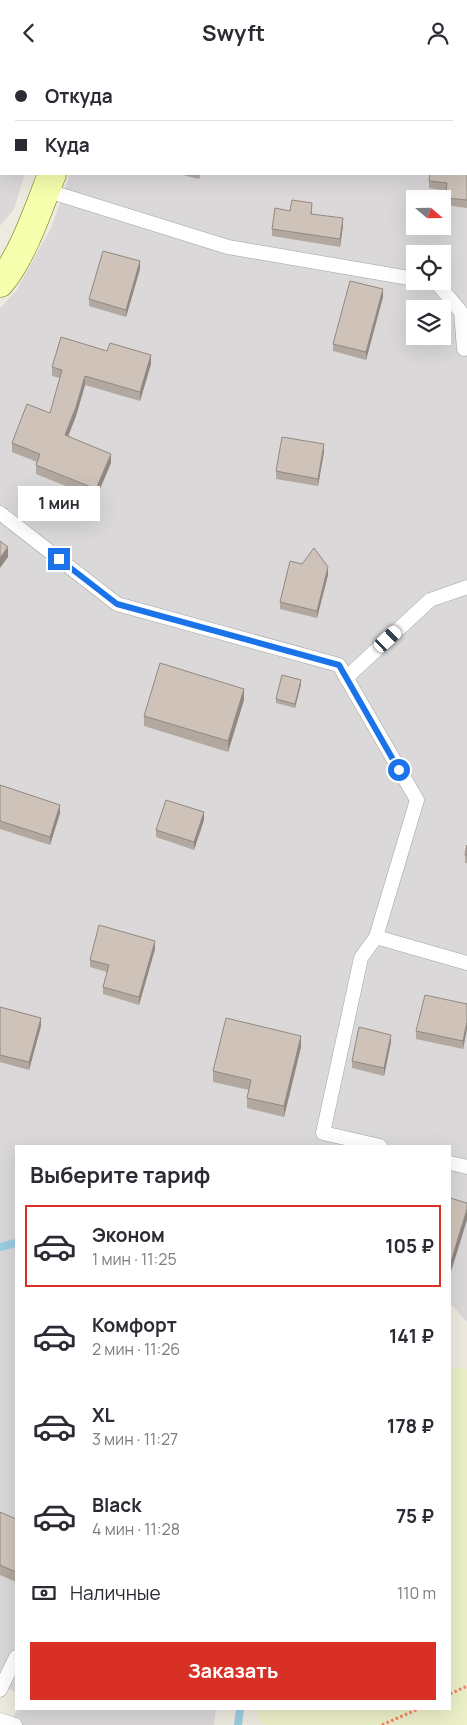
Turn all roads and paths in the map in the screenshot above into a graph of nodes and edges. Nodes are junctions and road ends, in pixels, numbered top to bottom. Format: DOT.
graph roads {
  1 [pos="49,182"];
  2 [pos="406,277"];
  3 [pos="0,283"];
  4 [pos="442,290"];
  5 [pos="464,349"];
  6 [pos="0,513"];
  7 [pos="467,587"];
  8 [pos="346,678"];
  9 [pos="376,937"];
  10 [pos="467,963"];
  11 [pos="376,1145"];
  12 [pos="451,1163"];
  13 [pos="467,1167"];
  14 [pos="15,1659"];
  15 [pos="467,1686"];
  16 [pos="0,1691"];
  17 [pos="451,1694"];
  18 [pos="416,1710"];
  19 [pos="0,1720"];
  20 [pos="15,1725"];
  21 [pos="382,1725"];
  1 -- 2 [label="lane"];
  1 -- 3 [label="street"];
  4 -- 5 [label="lane"];
  6 -- 8 [label="lane"];
  7 -- 8 [label="lane"];
  8 -- 9 [label="lane"];
  9 -- 10 [label="lane"];
  9 -- 11 [label="lane"];
  12 -- 13 [label="lane"];
  14 -- 16 [label="lane"];
  15 -- 17 [label="path"];
  18 -- 21 [label="path"];
  19 -- 20 [label="lane"];
}
